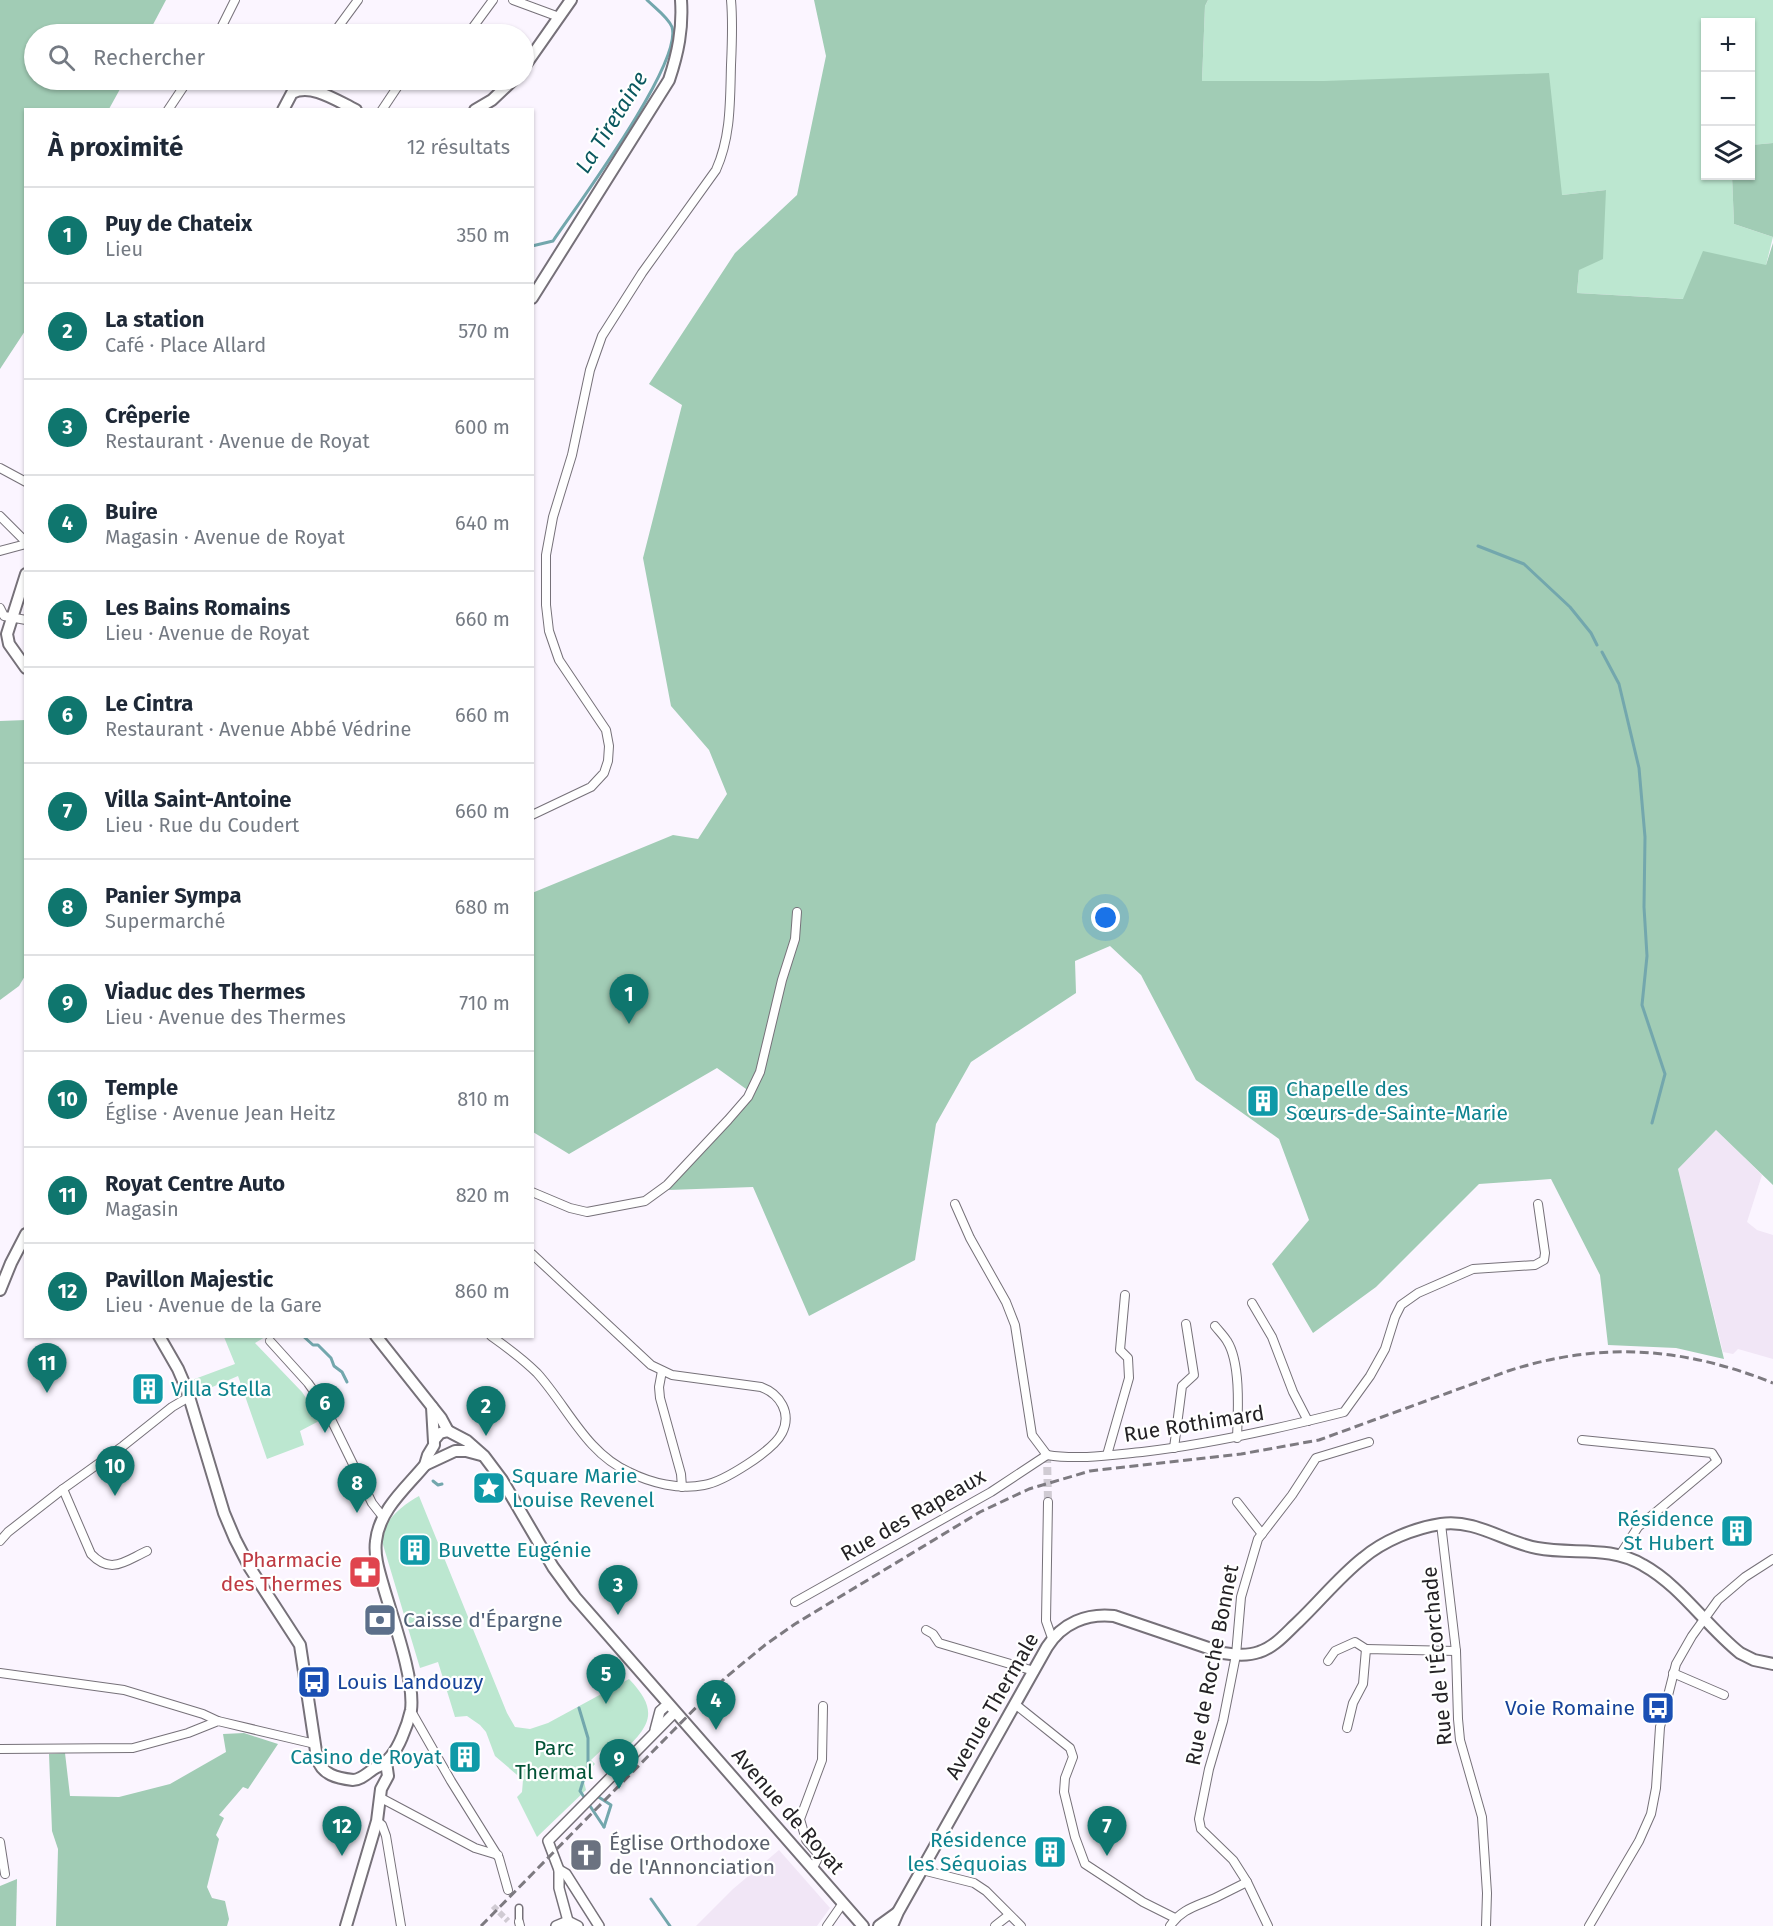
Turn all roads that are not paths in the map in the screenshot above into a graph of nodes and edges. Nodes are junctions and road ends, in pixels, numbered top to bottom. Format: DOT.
graph roads {
  1 [pos="235,0"];
  2 [pos="358,0"];
  3 [pos="494,0"];
  4 [pos="513,0"];
  5 [pos="571,0"];
  6 [pos="681,0"];
  7 [pos="731,0"];
  8 [pos="559,17"];
  9 [pos="224,24"];
  10 [pos="340,24"];
  11 [pos="476,24"];
  12 [pos="534,53"];
  13 [pos="181,90"];
  14 [pos="295,90"];
  15 [pos="314,90"];
  16 [pos="395,90"];
  17 [pos="504,90"];
  18 [pos="491,105"];
  19 [pos="169,108"];
  20 [pos="284,108"];
  21 [pos="352,108"];
  22 [pos="383,108"];
  23 [pos="534,295"];
  24 [pos="0,468"];
  25 [pos="24,481"];
  26 [pos="0,516"];
  27 [pos="24,541"];
  28 [pos="24,544"];
  29 [pos="0,551"];
  30 [pos="24,580"];
  31 [pos="0,608"];
  32 [pos="10,618"];
  33 [pos="24,619"];
  34 [pos="24,665"];
  35 [pos="534,814"];
  36 [pos="797,912"];
  37 [pos="534,1193"];
  38 [pos="955,1204"];
  39 [pos="1538,1204"];
  40 [pos="24,1238"];
  41 [pos="534,1256"];
  42 [pos="0,1290"];
  43 [pos="1125,1295"];
  44 [pos="1252,1303"];
  45 [pos="1186,1324"];
  46 [pos="1215,1326"];
  47 [pos="160,1338"];
  48 [pos="378,1338"];
  49 [pos="494,1338"];
  50 [pos="270,1341"];
  51 [pos="662,1371"];
  52 [pos="189,1397"];
  53 [pos="432,1407"];
  54 [pos="1308,1421"];
  55 [pos="452,1434"];
  56 [pos="1237,1438"];
  57 [pos="1582,1440"];
  58 [pos="1370,1442"];
  59 [pos="434,1443"];
  60 [pos="1174,1448"];
  61 [pos="449,1453"];
  62 [pos="1047,1455"];
  63 [pos="1107,1455"];
  64 [pos="484,1456"];
  65 [pos="425,1465"];
  66 [pos="682,1487"];
  67 [pos="63,1489"];
  68 [pos="1048,1502"];
  69 [pos="1237,1502"];
  70 [pos="383,1517"];
  71 [pos="1442,1524"];
  72 [pos="1262,1534"];
  73 [pos="0,1541"];
  74 [pos="147,1551"];
  75 [pos="1620,1555"];
  76 [pos="1773,1559"];
  77 [pos="795,1602"];
  78 [pos="1704,1619"];
  79 [pos="926,1630"];
  80 [pos="1052,1638"];
  81 [pos="1366,1649"];
  82 [pos="1456,1651"];
  83 [pos="1236,1655"];
  84 [pos="1328,1661"];
  85 [pos="1773,1664"];
  86 [pos="1034,1671"];
  87 [pos="0,1673"];
  88 [pos="1673,1673"];
  89 [pos="1724,1695"];
  90 [pos="1015,1704"];
  91 [pos="823,1706"];
  92 [pos="671,1708"];
  93 [pos="411,1711"];
  94 [pos="218,1721"];
  95 [pos="1347,1728"];
  96 [pos="315,1743"];
  97 [pos="0,1749"];
  98 [pos="386,1762"];
  99 [pos="368,1771"];
  100 [pos="381,1793"];
  101 [pos="377,1821"];
  102 [pos="0,1842"];
  103 [pos="498,1855"];
  104 [pos="812,1869"];
  105 [pos="559,1870"];
  106 [pos="922,1870"];
  107 [pos="5,1874"];
  108 [pos="1247,1882"];
  109 [pos="508,1890"];
  110 [pos="843,1903"];
  111 [pos="519,1908"];
  112 [pos="898,1912"];
  113 [pos="1009,1915"];
  114 [pos="1175,1918"];
  115 [pos="568,1921"];
  116 [pos="597,1922"];
  117 [pos="519,1924"];
  118 [pos="346,1926"];
  119 [pos="401,1926"];
  120 [pos="556,1926"];
  121 [pos="578,1926"];
  122 [pos="827,1926"];
  123 [pos="863,1926"];
  124 [pos="879,1926"];
  125 [pos="892,1926"];
  126 [pos="995,1926"];
  127 [pos="1021,1926"];
  128 [pos="1170,1926"];
  129 [pos="1268,1926"];
  130 [pos="1486,1926"];
  131 [pos="1589,1926"];
  1 -- 9 [label="street"];
  2 -- 10 [label="street"];
  3 -- 11 [label="street"];
  4 -- 8 [label="street"];
  5 -- 8 [label="main road"];
  6 -- 23 [label="main road"];
  7 -- 35 [label="street"];
  8 -- 12 [label="main road"];
  13 -- 19 [label="street"];
  14 -- 20 [label="main road"];
  15 -- 21 [label="main road"];
  16 -- 22 [label="street"];
  17 -- 18 [label="main road"];
  24 -- 25 [label="street"];
  26 -- 27 [label="street"];
  28 -- 29 [label="street"];
  30 -- 32 [label="main road"];
  31 -- 32 [label="street"];
  32 -- 33 [label="street"];
  32 -- 34 [label="main road"];
  36 -- 37 [label="street"];
  38 -- 62 [label="street"];
  39 -- 54 [label="street, Rue Rothimard"];
  40 -- 42 [label="main road"];
  41 -- 51 [label="street"];
  43 -- 63 [label="street"];
  44 -- 54 [label="street"];
  45 -- 60 [label="street"];
  46 -- 56 [label="street"];
  47 -- 52 [label="main road"];
  48 -- 53 [label="main road"];
  49 -- 66 [label="street"];
  50 -- 70 [label="street"];
  51 -- 66 [label="street"];
  51 -- 66 [label="street"];
  52 -- 67 [label="street"];
  52 -- 96 [label="main road"];
  53 -- 55 [label="main road"];
  53 -- 59 [label="main road"];
  54 -- 56 [label="street, Rue Rothimard"];
  55 -- 59 [label="main road"];
  55 -- 61 [label="main road"];
  55 -- 64 [label="main road, Avenue de Royat"];
  56 -- 60 [label="street, Rue Rothimard"];
  57 -- 75 [label="street"];
  58 -- 72 [label="street, Rue de Roche Bonnet"];
  59 -- 61 [label="main road"];
  59 -- 65 [label="main road"];
  60 -- 63 [label="street, Rue Rothimard"];
  61 -- 64 [label="main road"];
  61 -- 65 [label="main road"];
  62 -- 63 [label="street, Rue Rothimard"];
  62 -- 77 [label="street, Rue des Rapeaux"];
  64 -- 92 [label="main road, Avenue de Royat"];
  65 -- 70 [label="main road"];
  67 -- 73 [label="street"];
  67 -- 74 [label="street"];
  68 -- 80 [label="street"];
  69 -- 72 [label="street"];
  70 -- 93 [label="main road"];
  71 -- 75 [label="main road, Avenue Thermale"];
  71 -- 82 [label="street, Rue de l'Écorchade"];
  71 -- 83 [label="main road, Avenue Thermale"];
  72 -- 83 [label="street, Rue de Roche Bonnet"];
  75 -- 78 [label="main road, Avenue Thermale"];
  76 -- 78 [label="street"];
  78 -- 85 [label="main road, Avenue Thermale"];
  78 -- 88 [label="street"];
  79 -- 86 [label="street"];
  80 -- 83 [label="main road, Avenue Thermale"];
  80 -- 86 [label="main road, Avenue Thermale"];
  81 -- 82 [label="street"];
  81 -- 84 [label="street"];
  81 -- 95 [label="street"];
  82 -- 130 [label="street, Rue de l'Écorchade"];
  83 -- 108 [label="street, Rue de Roche Bonnet"];
  86 -- 90 [label="main road, Avenue Thermale"];
  87 -- 94 [label="street"];
  88 -- 89 [label="street"];
  88 -- 131 [label="street"];
  90 -- 106 [label="main road, Avenue Thermale"];
  90 -- 114 [label="street"];
  91 -- 104 [label="street"];
  92 -- 104 [label="main road, Avenue de Royat"];
  92 -- 105 [label="street"];
  93 -- 98 [label="main road"];
  93 -- 103 [label="street"];
  94 -- 96 [label="street"];
  94 -- 97 [label="street"];
  96 -- 99 [label="main road"];
  98 -- 99 [label="main road"];
  98 -- 100 [label="main road"];
  99 -- 100 [label="main road"];
  100 -- 101 [label="main road"];
  100 -- 103 [label="street"];
  101 -- 118 [label="main road"];
  101 -- 119 [label="street"];
  102 -- 107 [label="street"];
  103 -- 109 [label="street"];
  104 -- 110 [label="main road, Avenue de Royat"];
  105 -- 115 [label="street"];
  105 -- 116 [label="street"];
  106 -- 112 [label="main road, Avenue Thermale"];
  106 -- 113 [label="street"];
  108 -- 114 [label="street"];
  108 -- 129 [label="street"];
  110 -- 122 [label="street"];
  110 -- 123 [label="main road, Avenue de Royat"];
  111 -- 117 [label="street"];
  112 -- 124 [label="main road, Avenue Thermale"];
  112 -- 125 [label="main road, Avenue Thermale"];
  113 -- 126 [label="street"];
  113 -- 127 [label="street"];
  114 -- 128 [label="street"];
  115 -- 120 [label="street"];
  115 -- 121 [label="street"];
}
